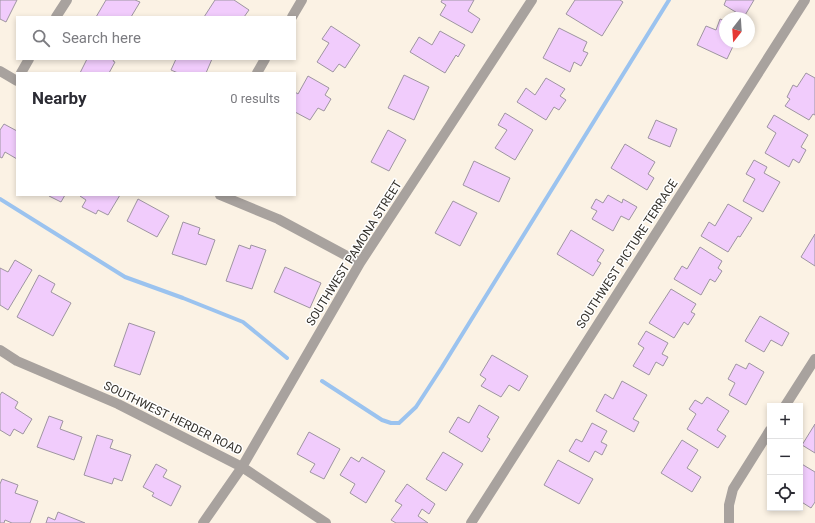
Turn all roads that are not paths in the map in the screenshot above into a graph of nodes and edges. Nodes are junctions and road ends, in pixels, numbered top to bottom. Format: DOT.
graph roads {
  1 [pos="67,0"];
  2 [pos="302,0"];
  3 [pos="532,0"];
  4 [pos="805,0"];
  5 [pos="57,16"];
  6 [pos="293,16"];
  7 [pos="28,60"];
  8 [pos="264,60"];
  9 [pos="0,71"];
  10 [pos="21,72"];
  11 [pos="257,72"];
  12 [pos="16,77"];
  13 [pos="222,196"];
  14 [pos="360,263"];
  15 [pos="0,350"];
  16 [pos="815,359"];
  17 [pos="787,403"];
  18 [pos="767,435"];
  19 [pos="242,467"];
  20 [pos="203,523"];
  21 [pos="326,523"];
  22 [pos="470,523"];
  23 [pos="729,523"];
  1 -- 5 [label="street"];
  2 -- 6 [label="street"];
  3 -- 14 [label="street, SOUTHWEST PAMONA STREET"];
  4 -- 22 [label="street, SOUTHWEST PICTURE TERRACE"];
  7 -- 10 [label="street"];
  8 -- 11 [label="street"];
  9 -- 12 [label="street"];
  13 -- 14 [label="street"];
  14 -- 19 [label="street, SOUTHWEST PAMONA STREET"];
  15 -- 19 [label="street, SOUTHWEST HERDER ROAD"];
  16 -- 17 [label="street"];
  18 -- 23 [label="street"];
  19 -- 20 [label="street, SOUTHWEST PAMONA STREET"];
  19 -- 21 [label="street, SOUTHWEST HERDER ROAD"];
}
